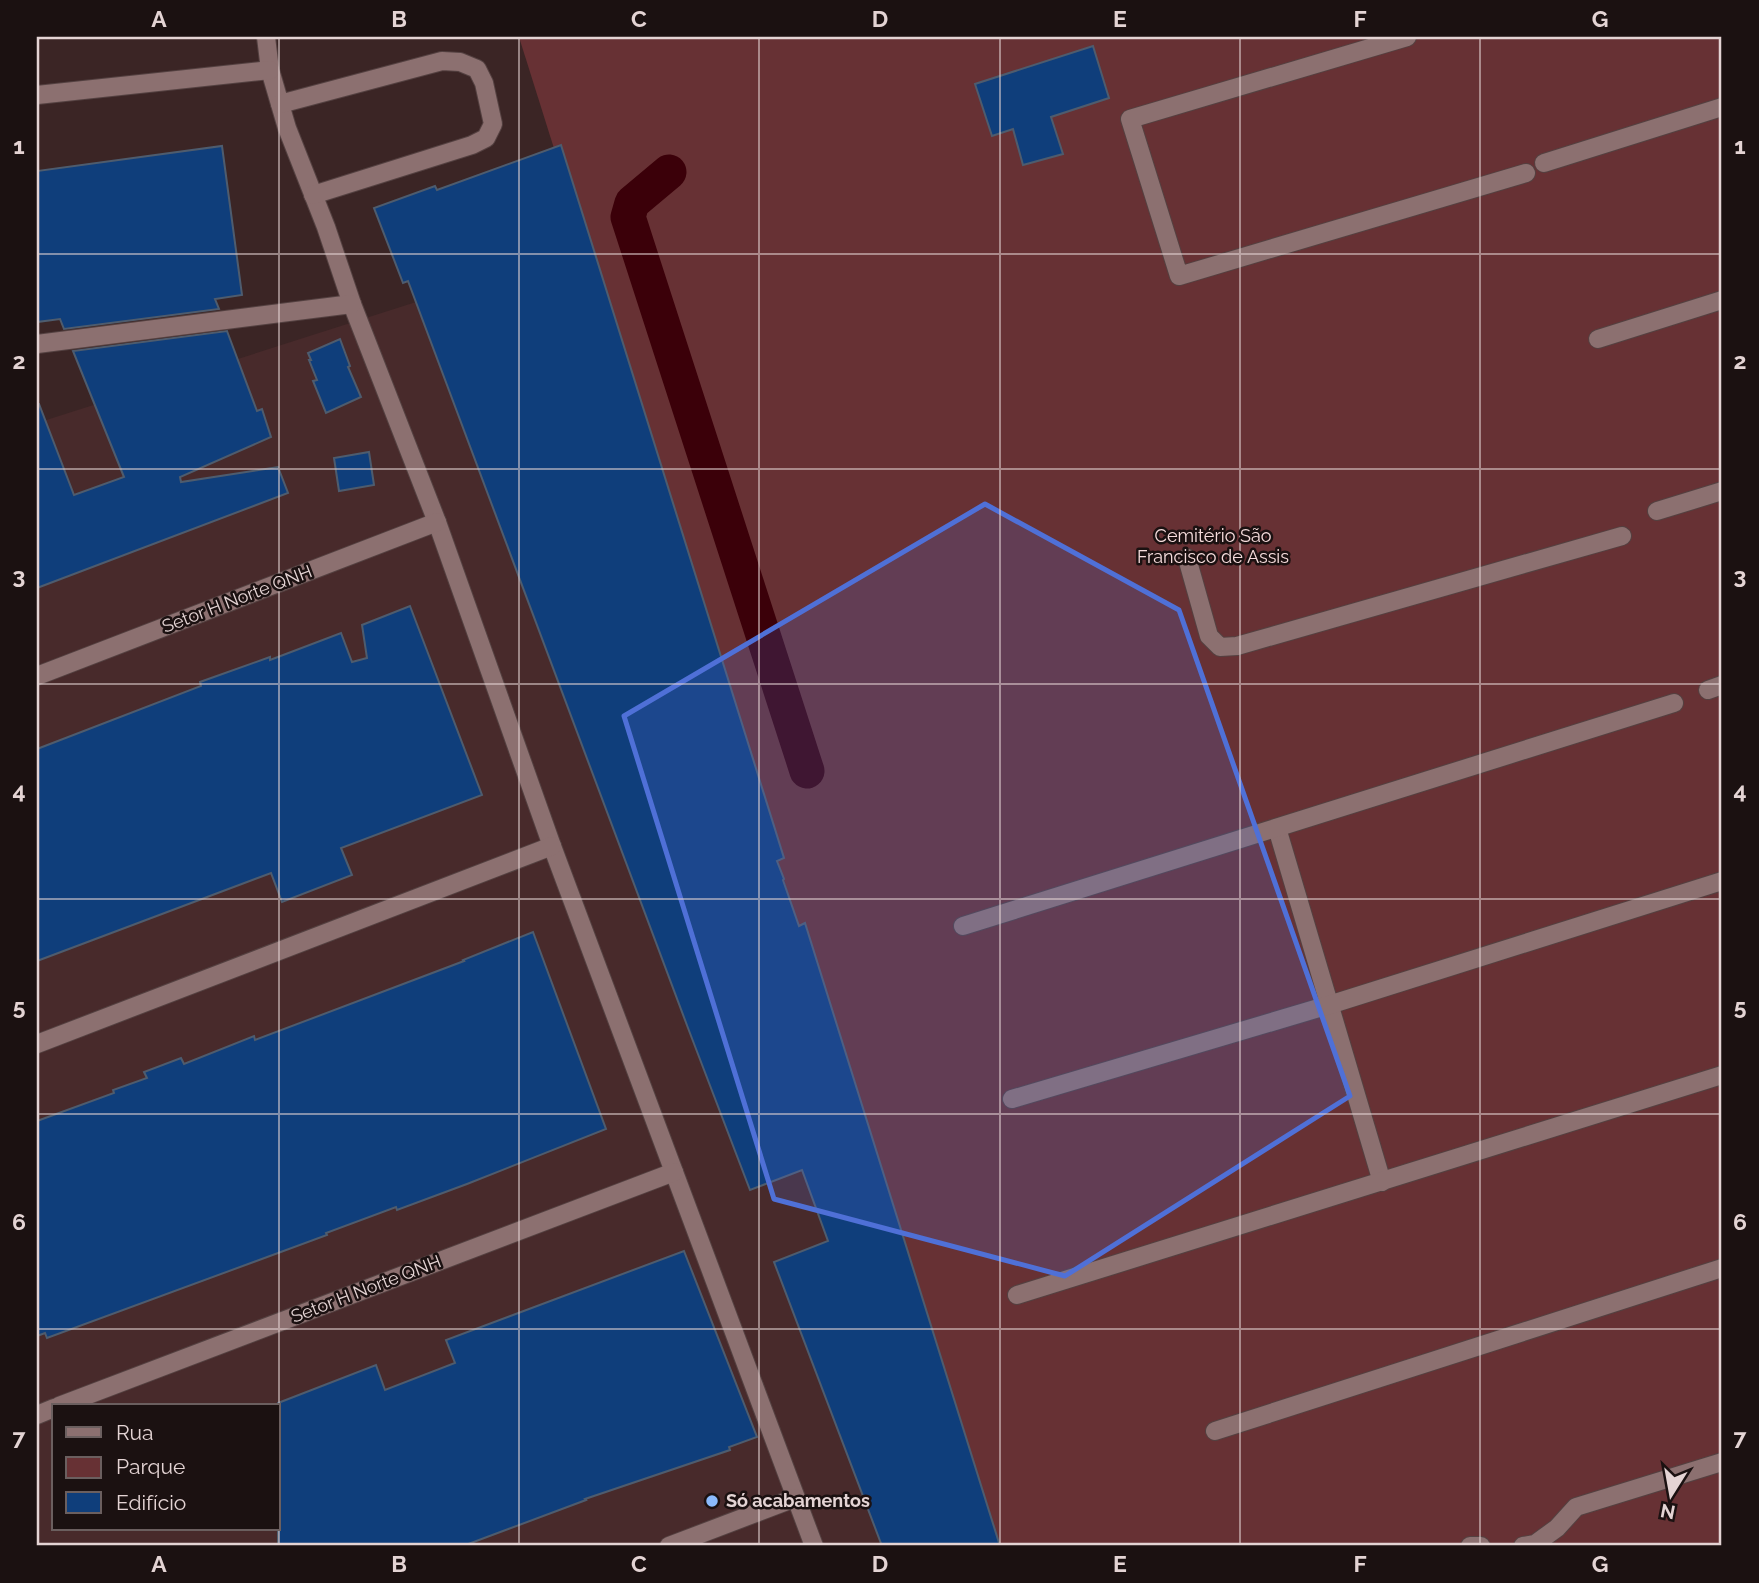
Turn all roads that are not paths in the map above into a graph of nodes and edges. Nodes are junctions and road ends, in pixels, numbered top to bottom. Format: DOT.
graph roads {
  1 [pos="266,37"];
  2 [pos="1407,37"];
  3 [pos="270,70"];
  4 [pos="37,95"];
  5 [pos="280,104"];
  6 [pos="1722,107"];
  7 [pos="1544,163"];
  8 [pos="1526,173"];
  9 [pos="313,195"];
  10 [pos="1722,300"];
  11 [pos="352,304"];
  12 [pos="1598,339"];
  13 [pos="37,344"];
  14 [pos="1722,491"];
  15 [pos="1657,511"];
  16 [pos="437,522"];
  17 [pos="1622,536"];
  18 [pos="1187,558"];
  19 [pos="37,676"];
  20 [pos="1674,703"];
  21 [pos="1278,828"];
  22 [pos="552,846"];
  23 [pos="1722,881"];
  24 [pos="963,926"];
  25 [pos="1329,1005"];
  26 [pos="37,1044"];
  27 [pos="1722,1075"];
  28 [pos="1012,1099"];
  29 [pos="674,1172"];
  30 [pos="1381,1182"];
  31 [pos="1722,1268"];
  32 [pos="1017,1294"];
  33 [pos="65,1404"];
  34 [pos="1215,1431"];
  35 [pos="1722,1462"];
  36 [pos="795,1498"];
  37 [pos="668,1546"];
  38 [pos="814,1546"];
  39 [pos="1470,1546"];
  40 [pos="1481,1546"];
  41 [pos="1523,1546"];
  1 -- 3 [label="street"];
  2 -- 8 [label="street"];
  3 -- 4 [label="street"];
  3 -- 5 [label="street"];
  5 -- 9 [label="street"];
  5 -- 9 [label="street"];
  6 -- 7 [label="street"];
  9 -- 11 [label="street"];
  10 -- 12 [label="street"];
  11 -- 13 [label="street"];
  11 -- 16 [label="street"];
  14 -- 15 [label="street"];
  16 -- 19 [label="street, Setor H Norte QNH"];
  16 -- 22 [label="street"];
  17 -- 18 [label="street"];
  20 -- 21 [label="street"];
  21 -- 24 [label="street"];
  21 -- 25 [label="street"];
  22 -- 26 [label="street"];
  22 -- 29 [label="street"];
  23 -- 25 [label="street"];
  25 -- 28 [label="street"];
  25 -- 30 [label="street"];
  27 -- 30 [label="street"];
  29 -- 33 [label="street, Setor H Norte QNH"];
  29 -- 36 [label="street"];
  30 -- 32 [label="street"];
  31 -- 34 [label="street"];
  35 -- 41 [label="street"];
  36 -- 37 [label="street"];
  36 -- 38 [label="street"];
  39 -- 40 [label="street"];
}
